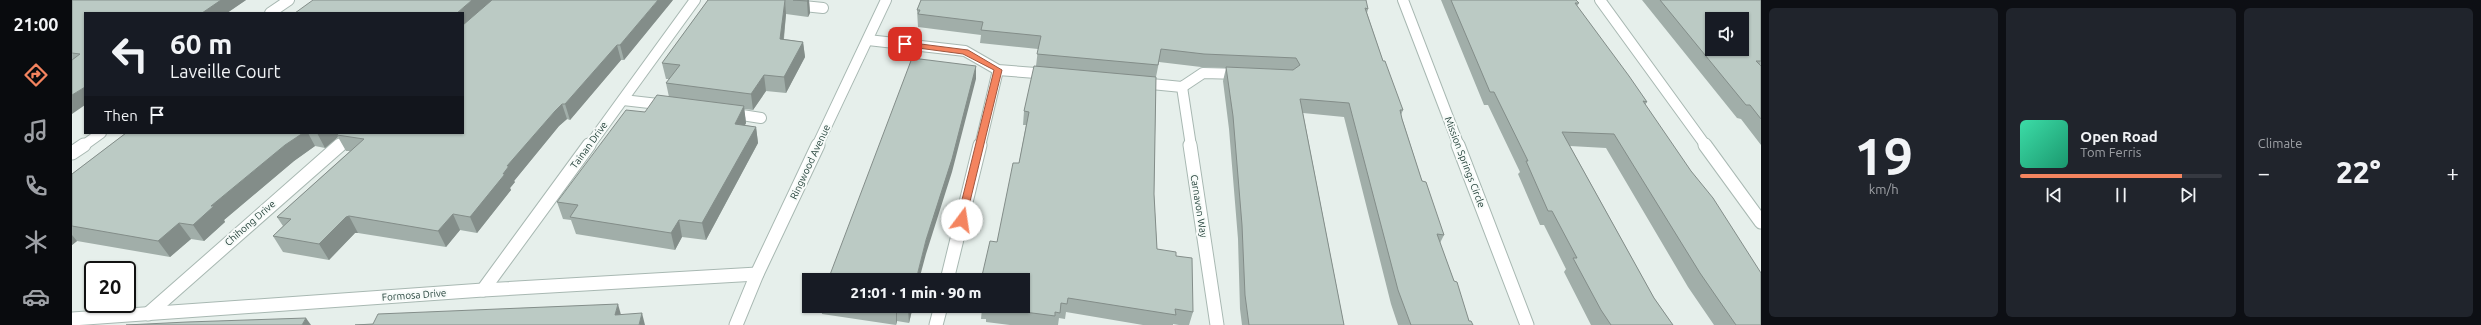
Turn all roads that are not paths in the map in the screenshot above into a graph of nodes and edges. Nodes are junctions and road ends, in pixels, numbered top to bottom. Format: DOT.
graph roads {
  1 [pos="289,0"];
  2 [pos="695,0"];
  3 [pos="886,0"];
  4 [pos="1403,0"];
  5 [pos="1600,0"];
  6 [pos="784,4"];
  7 [pos="823,8"];
  8 [pos="271,12"];
  9 [pos="868,40"];
  10 [pos="998,70"];
  11 [pos="1059,75"];
  12 [pos="1252,75"];
  13 [pos="1128,82"];
  14 [pos="1182,87"];
  15 [pos="622,100"];
  16 [pos="677,107"];
  17 [pos="715,112"];
  18 [pos="762,118"];
  19 [pos="100,134"];
  20 [pos="352,134"];
  21 [pos="72,153"];
  22 [pos="1761,222"];
  23 [pos="949,273"];
  24 [pos="757,274"];
  25 [pos="483,290"];
  26 [pos="939,313"];
  27 [pos="148,314"];
  28 [pos="72,319"];
  29 [pos="736,325"];
  30 [pos="936,325"];
  31 [pos="1217,325"];
  32 [pos="1527,325"];
  1 -- 8 [label="street"];
  2 -- 15 [label="street, Tainan Drive"];
  3 -- 9 [label="street, Ringwood Avenue"];
  4 -- 32 [label="street, Mission Springs Circle"];
  5 -- 22 [label="street"];
  6 -- 7 [label="street"];
  9 -- 10 [label="street"];
  9 -- 24 [label="street, Ringwood Avenue"];
  10 -- 11 [label="street"];
  10 -- 23 [label="street"];
  12 -- 14 [label="street"];
  13 -- 14 [label="street"];
  14 -- 31 [label="street, Carnavon Way"];
  15 -- 16 [label="street"];
  15 -- 25 [label="street, Tainan Drive"];
  17 -- 18 [label="street"];
  19 -- 21 [label="street"];
  20 -- 27 [label="street, Chihong Drive"];
  24 -- 25 [label="street, Formosa Drive"];
  24 -- 29 [label="street, Ringwood Avenue"];
  25 -- 27 [label="street, Formosa Drive"];
  26 -- 30 [label="street"];
  27 -- 28 [label="street, Formosa Drive"];
}
